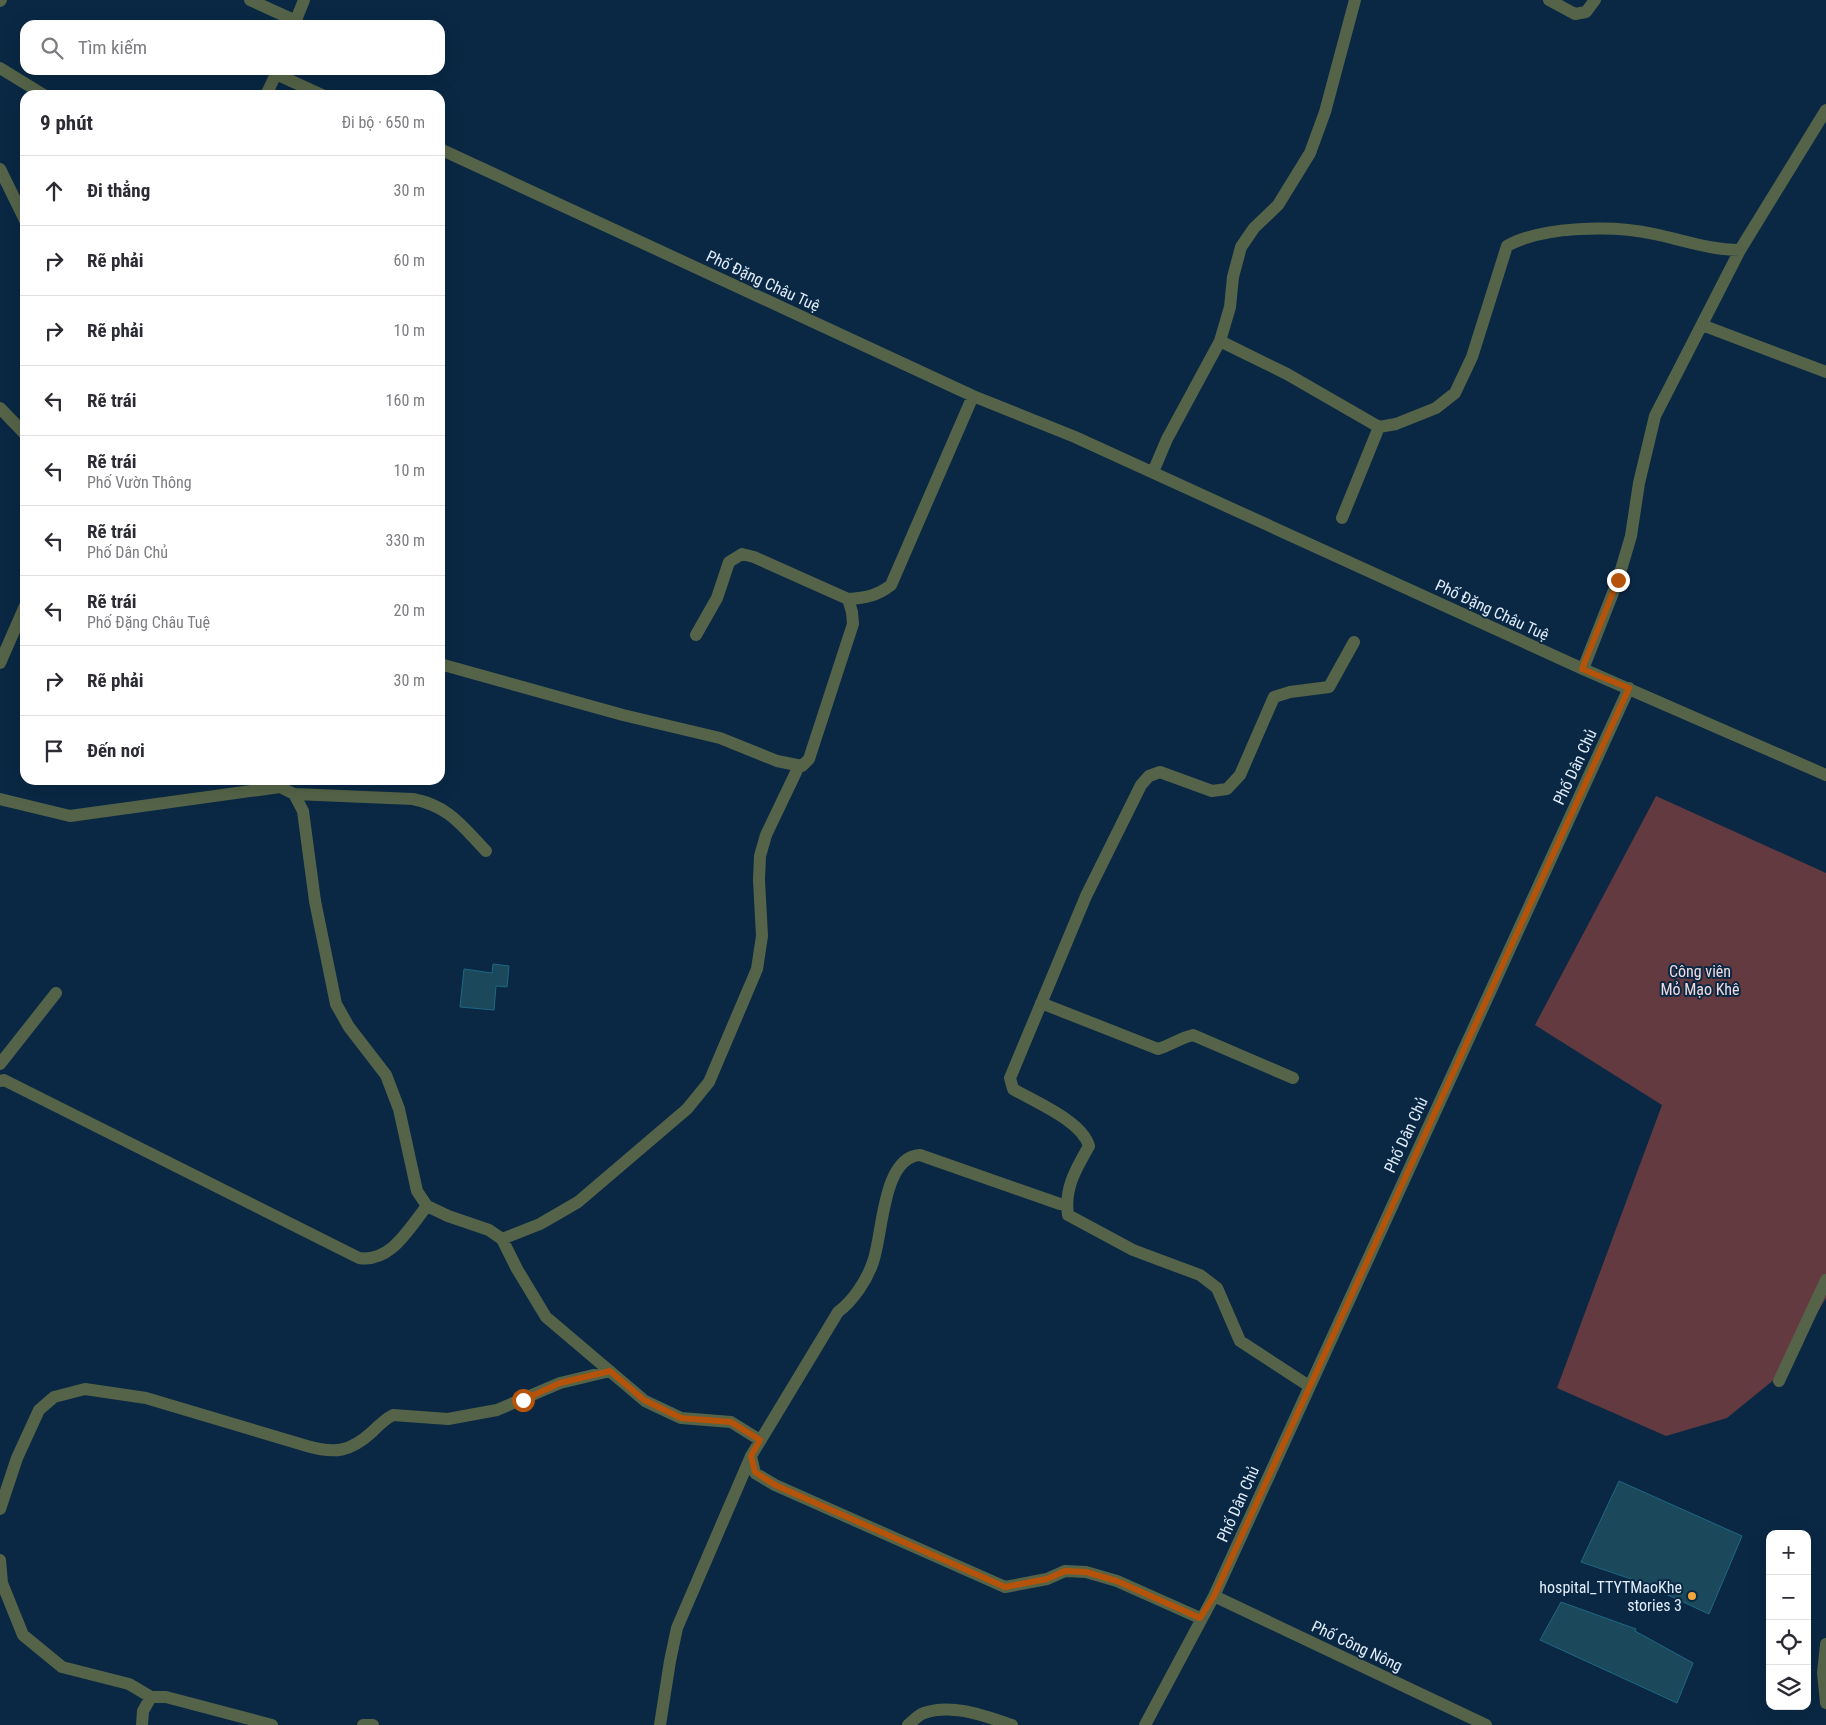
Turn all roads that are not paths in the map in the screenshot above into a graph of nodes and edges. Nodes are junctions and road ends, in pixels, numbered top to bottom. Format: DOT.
graph roads {
  1 [pos="250,0"];
  2 [pos="304,0"];
  3 [pos="1355,0"];
  4 [pos="1548,0"];
  5 [pos="1595,0"];
  6 [pos="289,20"];
  7 [pos="296,20"];
  8 [pos="0,68"];
  9 [pos="276,75"];
  10 [pos="283,75"];
  11 [pos="36,90"];
  12 [pos="268,90"];
  13 [pos="312,90"];
  14 [pos="1826,110"];
  15 [pos="445,152"];
  16 [pos="0,169"];
  17 [pos="20,210"];
  18 [pos="1740,250"];
  19 [pos="1702,325"];
  20 [pos="1220,341"];
  21 [pos="1826,372"];
  22 [pos="973,396"];
  23 [pos="0,408"];
  24 [pos="1379,427"];
  25 [pos="20,429"];
  26 [pos="1149,471"];
  27 [pos="1342,518"];
  28 [pos="848,599"];
  29 [pos="20,617"];
  30 [pos="696,635"];
  31 [pos="1354,642"];
  32 [pos="0,663"];
  33 [pos="445,665"];
  34 [pos="1582,669"];
  35 [pos="1629,688"];
  36 [pos="802,766"];
  37 [pos="1826,775"];
  38 [pos="274,785"];
  39 [pos="282,785"];
  40 [pos="294,794"];
  41 [pos="0,799"];
  42 [pos="486,851"];
  43 [pos="56,993"];
  44 [pos="1042,1003"];
  45 [pos="0,1064"];
  46 [pos="1293,1078"];
  47 [pos="0,1081"];
  48 [pos="1066,1203"];
  49 [pos="427,1206"];
  50 [pos="502,1239"];
  51 [pos="1826,1280"];
  52 [pos="610,1371"];
  53 [pos="1779,1381"];
  54 [pos="1309,1386"];
  55 [pos="760,1440"];
  56 [pos="751,1456"];
  57 [pos="0,1509"];
  58 [pos="0,1560"];
  59 [pos="1214,1596"];
  60 [pos="1200,1618"];
  61 [pos="1826,1644"];
  62 [pos="151,1697"];
  63 [pos="1826,1703"];
  64 [pos="142,1725"];
  65 [pos="272,1725"];
  66 [pos="363,1725"];
  67 [pos="372,1725"];
  68 [pos="660,1725"];
  69 [pos="908,1725"];
  70 [pos="1012,1725"];
  71 [pos="1145,1725"];
  72 [pos="1486,1725"];
  1 -- 6 [label="street"];
  2 -- 7 [label="street"];
  3 -- 20 [label="street"];
  4 -- 5 [label="street"];
  8 -- 11 [label="street"];
  9 -- 12 [label="street"];
  10 -- 13 [label="street"];
  14 -- 18 [label="street"];
  15 -- 22 [label="street, Phố Đặng Châu Tuệ"];
  16 -- 17 [label="street"];
  18 -- 19 [label="street"];
  18 -- 24 [label="street"];
  19 -- 21 [label="street"];
  19 -- 34 [label="street"];
  20 -- 24 [label="street"];
  20 -- 26 [label="street"];
  22 -- 26 [label="street, Phố Đặng Châu Tuệ"];
  22 -- 28 [label="street"];
  23 -- 25 [label="street"];
  24 -- 27 [label="street"];
  26 -- 34 [label="street, Phố Đặng Châu Tuệ"];
  28 -- 30 [label="street"];
  28 -- 36 [label="street"];
  29 -- 32 [label="street"];
  31 -- 44 [label="street"];
  33 -- 36 [label="street"];
  34 -- 35 [label="street, Phố Đặng Châu Tuệ"];
  35 -- 37 [label="street, Phố Đặng Châu Tuệ"];
  35 -- 54 [label="street, Phố Dân Chủ"];
  36 -- 50 [label="street"];
  38 -- 41 [label="street"];
  39 -- 40 [label="street"];
  40 -- 42 [label="street"];
  40 -- 49 [label="street"];
  43 -- 45 [label="street"];
  44 -- 46 [label="street"];
  44 -- 48 [label="street"];
  47 -- 49 [label="street"];
  48 -- 54 [label="street"];
  48 -- 55 [label="street"];
  49 -- 50 [label="street"];
  50 -- 52 [label="street"];
  51 -- 53 [label="street"];
  52 -- 55 [label="street"];
  52 -- 57 [label="street"];
  54 -- 59 [label="street, Phố Dân Chủ"];
  55 -- 56 [label="street"];
  56 -- 60 [label="street"];
  56 -- 68 [label="street"];
  58 -- 62 [label="street"];
  59 -- 60 [label="street, Phố Dân Chủ"];
  59 -- 72 [label="street, Phố Công Nông"];
  60 -- 71 [label="street, Phố Dân Chủ"];
  61 -- 63 [label="street"];
  62 -- 64 [label="street"];
  62 -- 65 [label="street"];
  66 -- 67 [label="street"];
  69 -- 70 [label="street"];
}
